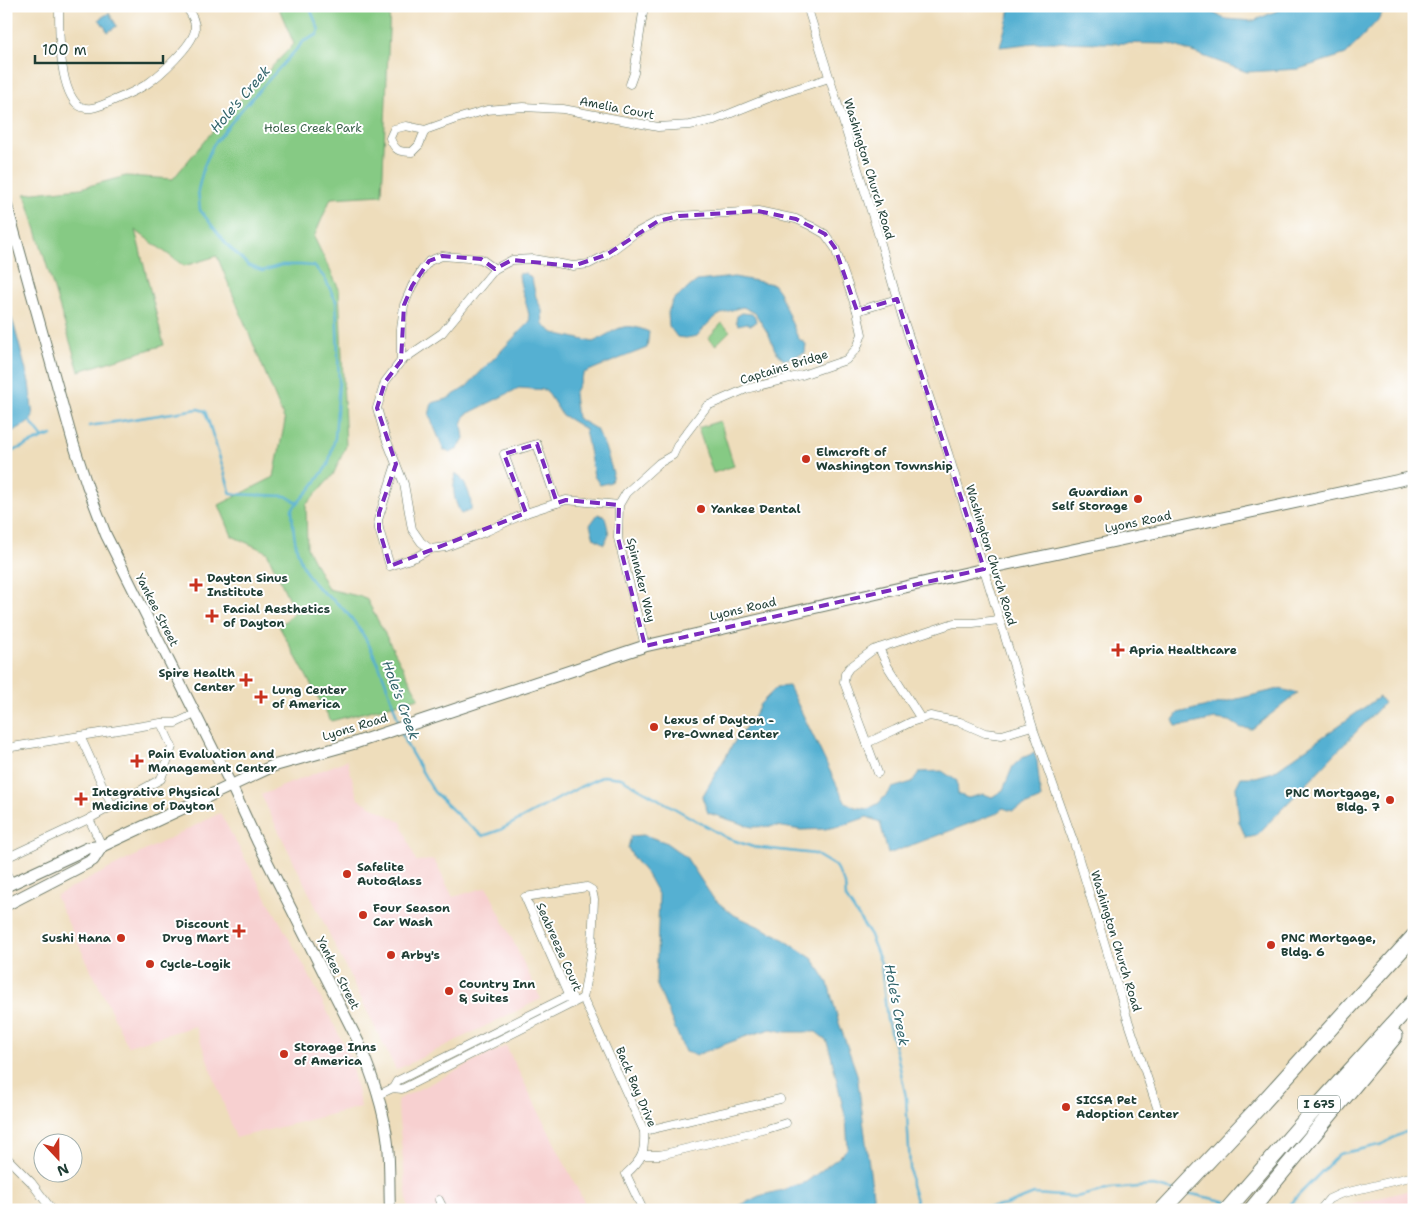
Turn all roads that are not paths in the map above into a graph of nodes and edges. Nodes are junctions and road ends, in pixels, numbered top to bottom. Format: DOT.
graph roads {
  1 [pos="59,6"];
  2 [pos="185,6"];
  3 [pos="807,6"];
  4 [pos="643,9"];
  5 [pos="829,78"];
  6 [pos="630,84"];
  7 [pos="425,130"];
  8 [pos="6,202"];
  9 [pos="18,241"];
  10 [pos="6,244"];
  11 [pos="495,268"];
  12 [pos="897,299"];
  13 [pos="857,311"];
  14 [pos="402,361"];
  15 [pos="396,464"];
  16 [pos="1414,476"];
  17 [pos="557,503"];
  18 [pos="618,506"];
  19 [pos="526,513"];
  20 [pos="430,549"];
  21 [pos="984,569"];
  22 [pos="999,620"];
  23 [pos="645,646"];
  24 [pos="879,648"];
  25 [pos="195,714"];
  26 [pos="922,718"];
  27 [pos="161,723"];
  28 [pos="1032,726"];
  29 [pos="80,736"];
  30 [pos="867,743"];
  31 [pos="6,748"];
  32 [pos="878,773"];
  33 [pos="231,784"];
  34 [pos="112,806"];
  35 [pos="89,819"];
  36 [pos="102,846"];
  37 [pos="6,858"];
  38 [pos="8,881"];
  39 [pos="6,905"];
  40 [pos="1414,936"];
  41 [pos="568,996"];
  42 [pos="583,998"];
  43 [pos="1414,1001"];
  44 [pos="572,1004"];
  45 [pos="1414,1013"];
  46 [pos="481,1040"];
  47 [pos="485,1047"];
  48 [pos="394,1088"];
  49 [pos="378,1095"];
  50 [pos="780,1099"];
  51 [pos="1258,1108"];
  52 [pos="1158,1110"];
  53 [pos="786,1123"];
  54 [pos="644,1131"];
  55 [pos="642,1155"];
  56 [pos="6,1157"];
  57 [pos="1414,1176"];
  58 [pos="439,1200"];
  59 [pos="52,1210"];
  60 [pos="390,1210"];
  61 [pos="444,1210"];
  62 [pos="644,1210"];
  63 [pos="1162,1210"];
  64 [pos="1175,1210"];
  65 [pos="1227,1210"];
  66 [pos="1251,1210"];
  67 [pos="1320,1210"];
  1 -- 2 [label="street"];
  3 -- 5 [label="street, Washington Church Road"];
  4 -- 6 [label="street"];
  5 -- 7 [label="street, Amelia Court"];
  5 -- 12 [label="street, Washington Church Road"];
  7 -- 7 [label="street, Amelia Court"];
  8 -- 9 [label="street, Yankee Street"];
  9 -- 10 [label="street"];
  9 -- 25 [label="street, Yankee Street"];
  11 -- 13 [label="street, Captains Bridge"];
  11 -- 14 [label="street"];
  11 -- 14 [label="street"];
  12 -- 13 [label="street"];
  12 -- 21 [label="street, Washington Church Road"];
  13 -- 18 [label="street, Captains Bridge"];
  14 -- 15 [label="street"];
  15 -- 20 [label="street"];
  15 -- 20 [label="street"];
  16 -- 21 [label="main road, Lyons Road"];
  17 -- 18 [label="street"];
  17 -- 19 [label="street"];
  17 -- 19 [label="street"];
  18 -- 23 [label="street, Spinnaker Way"];
  19 -- 20 [label="street"];
  21 -- 22 [label="street, Washington Church Road"];
  21 -- 23 [label="main road, Lyons Road"];
  22 -- 24 [label="street"];
  22 -- 28 [label="street, Washington Church Road"];
  23 -- 33 [label="main road, Lyons Road"];
  24 -- 26 [label="street"];
  24 -- 30 [label="street"];
  25 -- 27 [label="street"];
  25 -- 33 [label="street, Yankee Street"];
  26 -- 28 [label="street"];
  26 -- 30 [label="street"];
  27 -- 29 [label="street"];
  27 -- 34 [label="street"];
  28 -- 52 [label="street, Washington Church Road"];
  29 -- 31 [label="street"];
  29 -- 34 [label="street"];
  30 -- 32 [label="street"];
  33 -- 36 [label="main road, Lyons Road"];
  33 -- 49 [label="street, Yankee Street"];
  34 -- 35 [label="street"];
  35 -- 36 [label="street"];
  35 -- 37 [label="street"];
  36 -- 38 [label="main road, Lyons Road"];
  36 -- 39 [label="main road, Lyons Road"];
  40 -- 51 [label="highway"];
  41 -- 42 [label="street"];
  41 -- 42 [label="street, Seabreeze Court"];
  41 -- 44 [label="street, Seabreeze Court"];
  41 -- 46 [label="street"];
  42 -- 44 [label="street"];
  42 -- 54 [label="street, Back Bay Drive"];
  43 -- 65 [label="highway, I 675"];
  44 -- 47 [label="street"];
  45 -- 66 [label="highway"];
  46 -- 47 [label="street"];
  46 -- 48 [label="street"];
  47 -- 48 [label="street"];
  48 -- 49 [label="street"];
  49 -- 60 [label="street, Yankee Street"];
  50 -- 54 [label="street"];
  51 -- 63 [label="highway"];
  51 -- 64 [label="highway"];
  53 -- 55 [label="street"];
  54 -- 55 [label="street, Back Bay Drive"];
  55 -- 62 [label="street"];
  56 -- 59 [label="street"];
  57 -- 67 [label="street"];
  58 -- 61 [label="street"];
}
